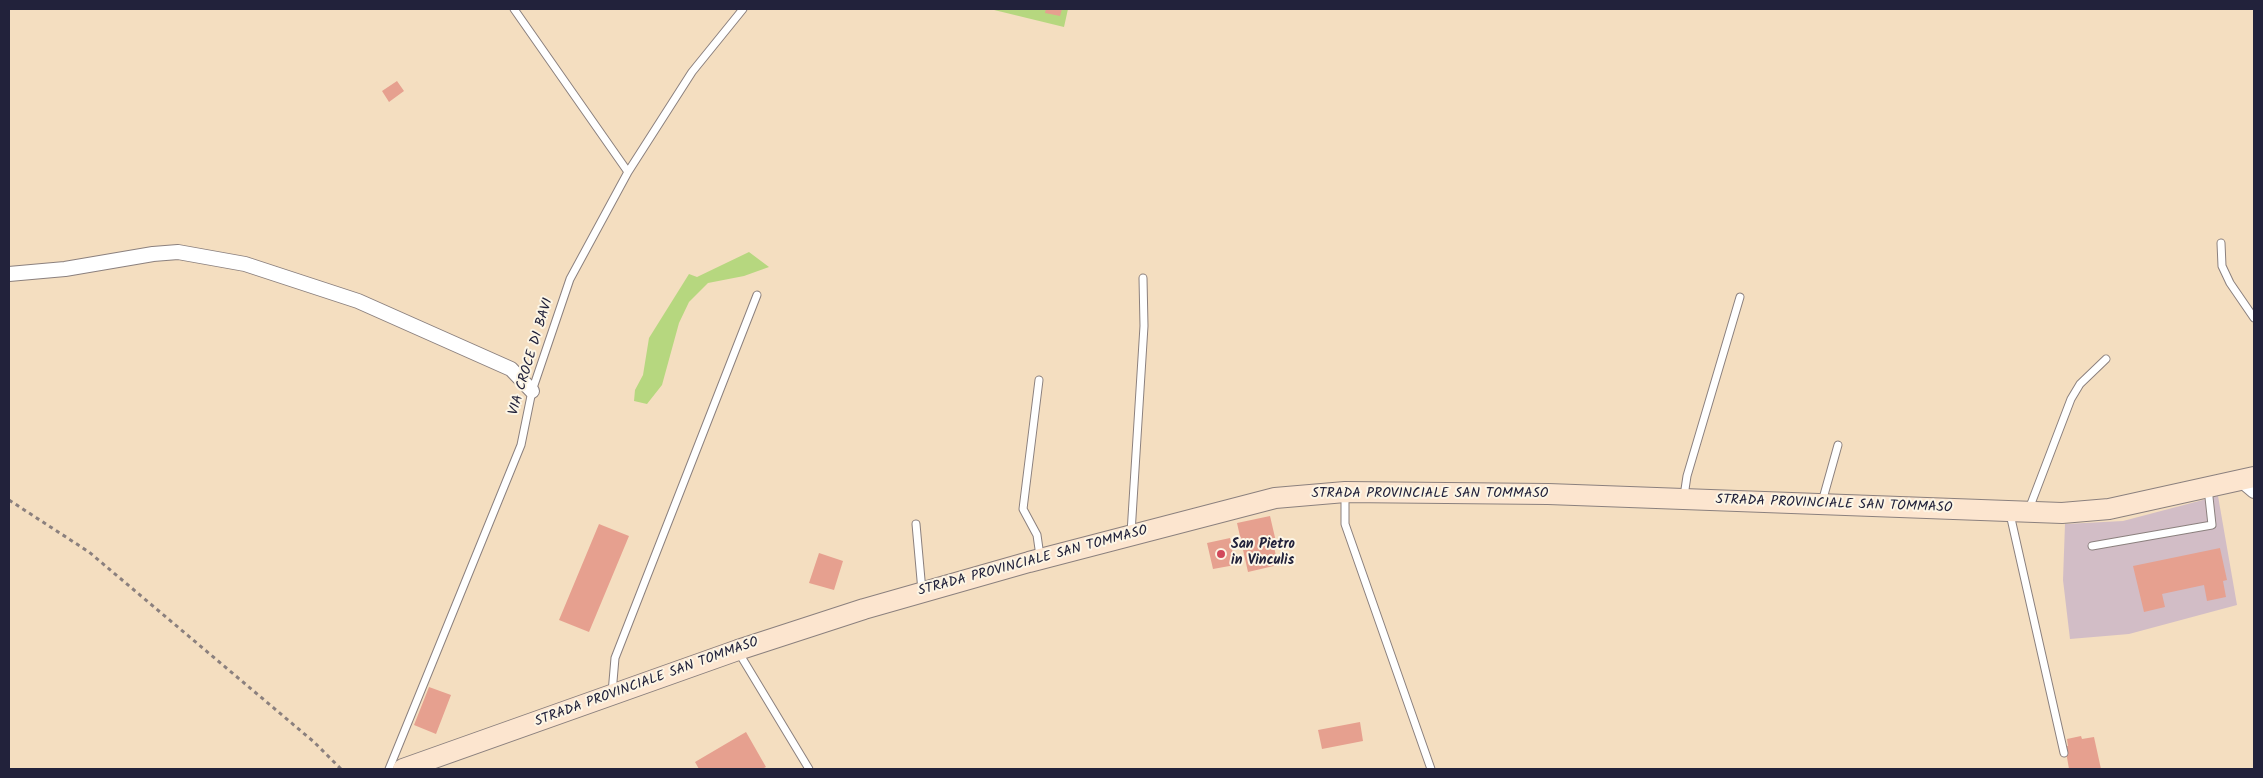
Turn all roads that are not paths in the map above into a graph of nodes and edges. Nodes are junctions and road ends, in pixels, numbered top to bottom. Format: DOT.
graph roads {
  1 [pos="514,9"];
  2 [pos="743,9"];
  3 [pos="628,172"];
  4 [pos="2220,243"];
  5 [pos="9,274"];
  6 [pos="1143,278"];
  7 [pos="757,295"];
  8 [pos="1740,297"];
  9 [pos="2254,318"];
  10 [pos="2106,359"];
  11 [pos="1039,380"];
  12 [pos="532,391"];
  13 [pos="1838,445"];
  14 [pos="2250,483"];
  15 [pos="2208,488"];
  16 [pos="1345,492"];
  17 [pos="1683,499"];
  18 [pos="1822,504"];
  19 [pos="2018,511"];
  20 [pos="916,524"];
  21 [pos="1131,536"];
  22 [pos="2092,546"];
  23 [pos="1041,559"];
  24 [pos="922,592"];
  25 [pos="738,650"];
  26 [pos="612,696"];
  27 [pos="2064,752"];
  28 [pos="410,768"];
  29 [pos="389,769"];
  30 [pos="809,769"];
  31 [pos="1431,769"];
  1 -- 3 [label="lane"];
  2 -- 3 [label="lane, VIA CROCE DI BAVI"];
  3 -- 12 [label="lane, VIA CROCE DI BAVI"];
  4 -- 9 [label="lane"];
  5 -- 12 [label="street"];
  6 -- 21 [label="lane"];
  7 -- 26 [label="lane"];
  8 -- 17 [label="lane"];
  10 -- 19 [label="lane"];
  11 -- 23 [label="lane"];
  12 -- 29 [label="lane, VIA CROCE DI BAVI"];
  13 -- 18 [label="lane"];
  14 -- 15 [label="street, STRADA PROVINCIALE SAN TOMMASO"];
  15 -- 19 [label="street, STRADA PROVINCIALE SAN TOMMASO"];
  15 -- 22 [label="lane"];
  16 -- 17 [label="street, STRADA PROVINCIALE SAN TOMMASO"];
  16 -- 21 [label="street, STRADA PROVINCIALE SAN TOMMASO"];
  16 -- 31 [label="lane"];
  17 -- 18 [label="street, STRADA PROVINCIALE SAN TOMMASO"];
  18 -- 19 [label="street, STRADA PROVINCIALE SAN TOMMASO"];
  19 -- 27 [label="lane"];
  20 -- 24 [label="lane"];
  21 -- 23 [label="street, STRADA PROVINCIALE SAN TOMMASO"];
  23 -- 24 [label="street, STRADA PROVINCIALE SAN TOMMASO"];
  24 -- 25 [label="street, STRADA PROVINCIALE SAN TOMMASO"];
  25 -- 26 [label="street, STRADA PROVINCIALE SAN TOMMASO"];
  25 -- 30 [label="lane"];
  26 -- 28 [label="street, STRADA PROVINCIALE SAN TOMMASO"];
}
